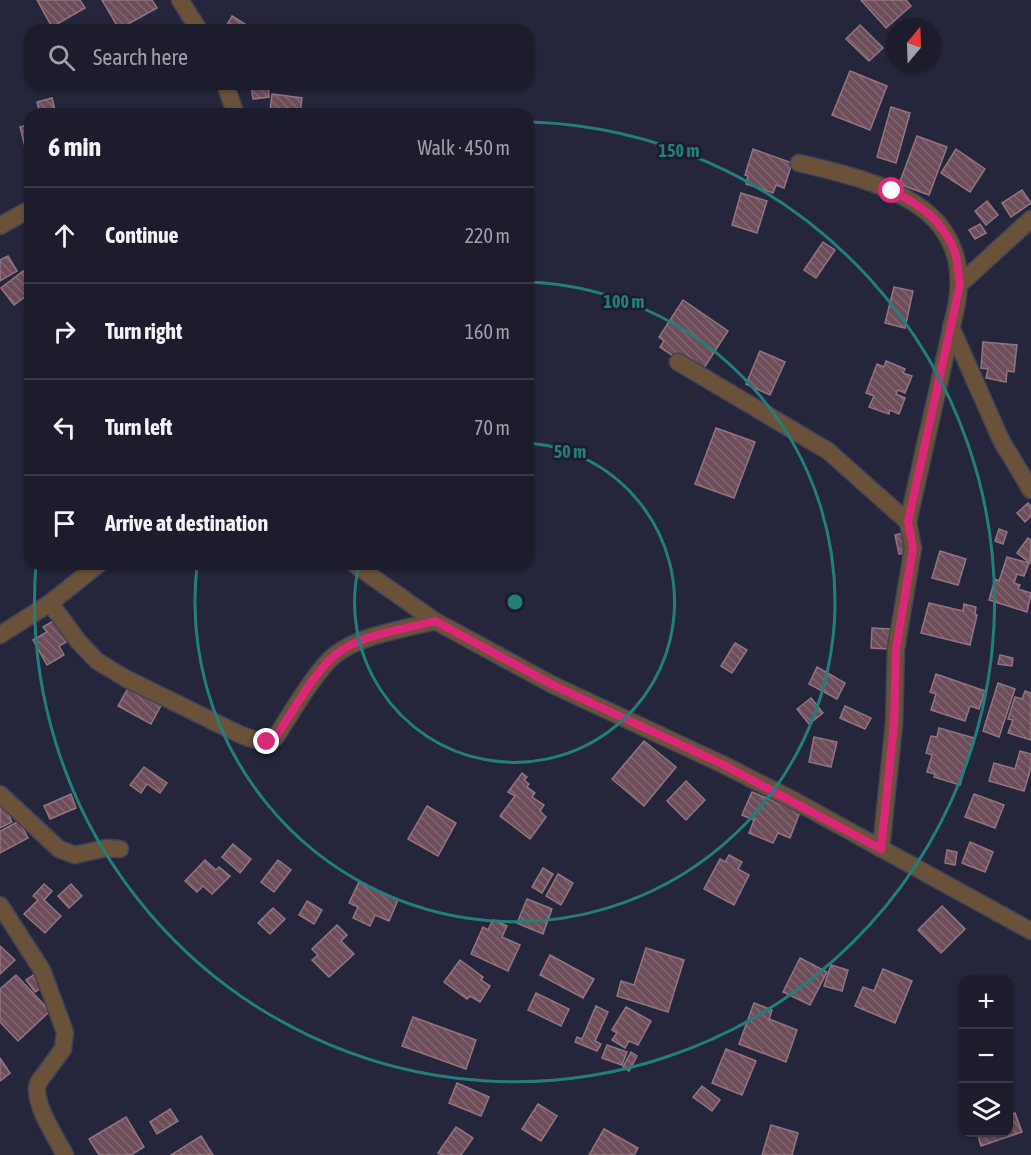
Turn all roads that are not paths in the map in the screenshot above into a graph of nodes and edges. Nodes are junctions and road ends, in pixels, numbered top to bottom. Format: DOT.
graph roads {
  1 [pos="180,0"];
  2 [pos="195,24"];
  3 [pos="227,90"];
  4 [pos="234,108"];
  5 [pos="799,163"];
  6 [pos="24,212"];
  7 [pos="1031,219"];
  8 [pos="0,226"];
  9 [pos="960,284"];
  10 [pos="951,327"];
  11 [pos="678,362"];
  12 [pos="1031,490"];
  13 [pos="908,522"];
  14 [pos="91,570"];
  15 [pos="363,570"];
  16 [pos="50,603"];
  17 [pos="435,621"];
  18 [pos="0,635"];
  19 [pos="0,794"];
  20 [pos="120,849"];
  21 [pos="881,849"];
  22 [pos="0,905"];
  23 [pos="1031,931"];
  24 [pos="65,1155"];
  1 -- 2 [label="street"];
  3 -- 4 [label="street"];
  5 -- 9 [label="street"];
  6 -- 8 [label="street"];
  7 -- 9 [label="street"];
  9 -- 10 [label="street"];
  10 -- 12 [label="street"];
  10 -- 13 [label="street"];
  11 -- 13 [label="street"];
  13 -- 21 [label="street"];
  14 -- 16 [label="street"];
  15 -- 17 [label="street"];
  16 -- 17 [label="street"];
  16 -- 18 [label="street"];
  17 -- 21 [label="street"];
  19 -- 20 [label="street"];
  21 -- 23 [label="street"];
  22 -- 24 [label="street"];
}
